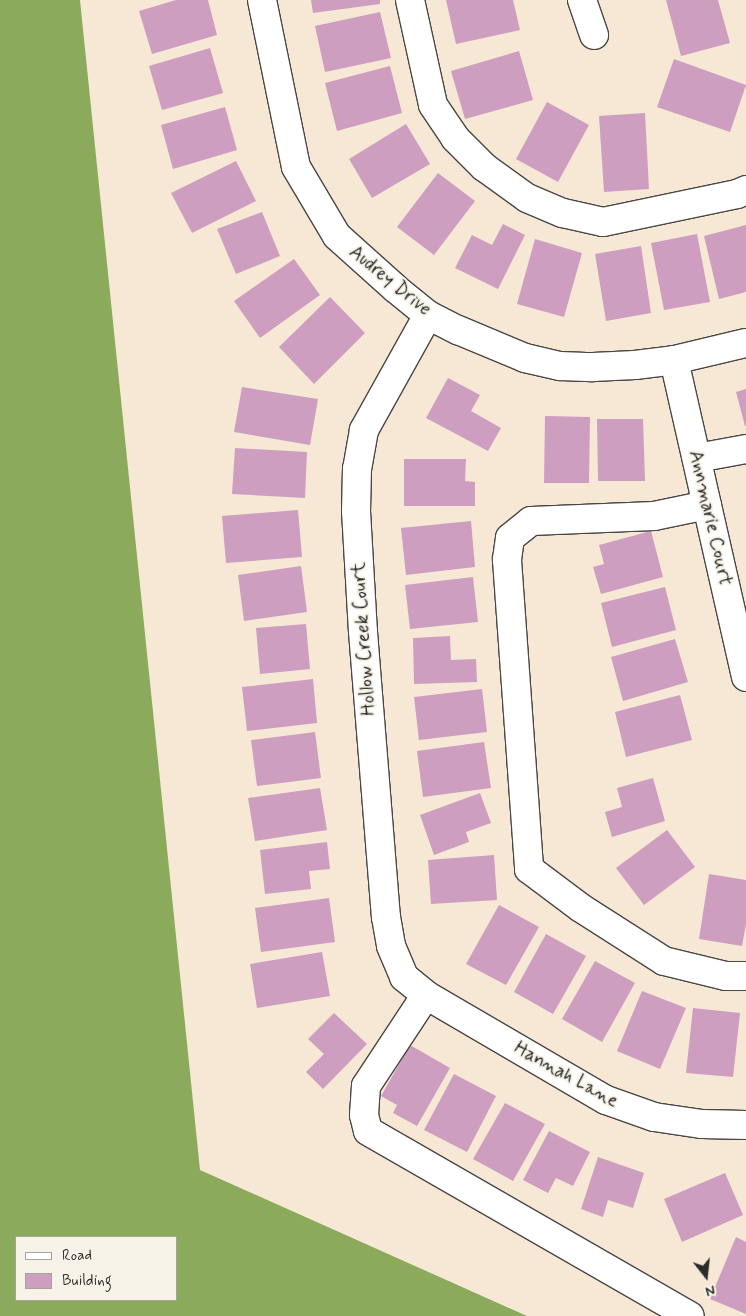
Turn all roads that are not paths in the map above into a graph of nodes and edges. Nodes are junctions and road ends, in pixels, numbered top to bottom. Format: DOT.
graph roads {
  1 [pos="262,0"];
  2 [pos="410,0"];
  3 [pos="582,0"];
  4 [pos="594,35"];
  5 [pos="746,190"];
  6 [pos="428,314"];
  7 [pos="746,343"];
  8 [pos="674,360"];
  9 [pos="746,449"];
  10 [pos="696,458"];
  11 [pos="707,505"];
  12 [pos="746,677"];
  13 [pos="746,976"];
  14 [pos="404,977"];
  15 [pos="426,995"];
  16 [pos="746,1125"];
  17 [pos="690,1316"];
  1 -- 6 [label="street, Audrey Drive"];
  2 -- 5 [label="street"];
  3 -- 4 [label="street"];
  6 -- 8 [label="street, Audrey Drive"];
  6 -- 14 [label="street, Hollow Creek Court"];
  7 -- 8 [label="street, Audrey Drive"];
  8 -- 10 [label="street, Annmarie Court"];
  9 -- 10 [label="street"];
  10 -- 11 [label="street, Annmarie Court"];
  11 -- 12 [label="street, Annmarie Court"];
  11 -- 13 [label="street"];
  14 -- 15 [label="street, Hannah Lane"];
  15 -- 16 [label="street, Hannah Lane"];
  15 -- 17 [label="street"];
}
